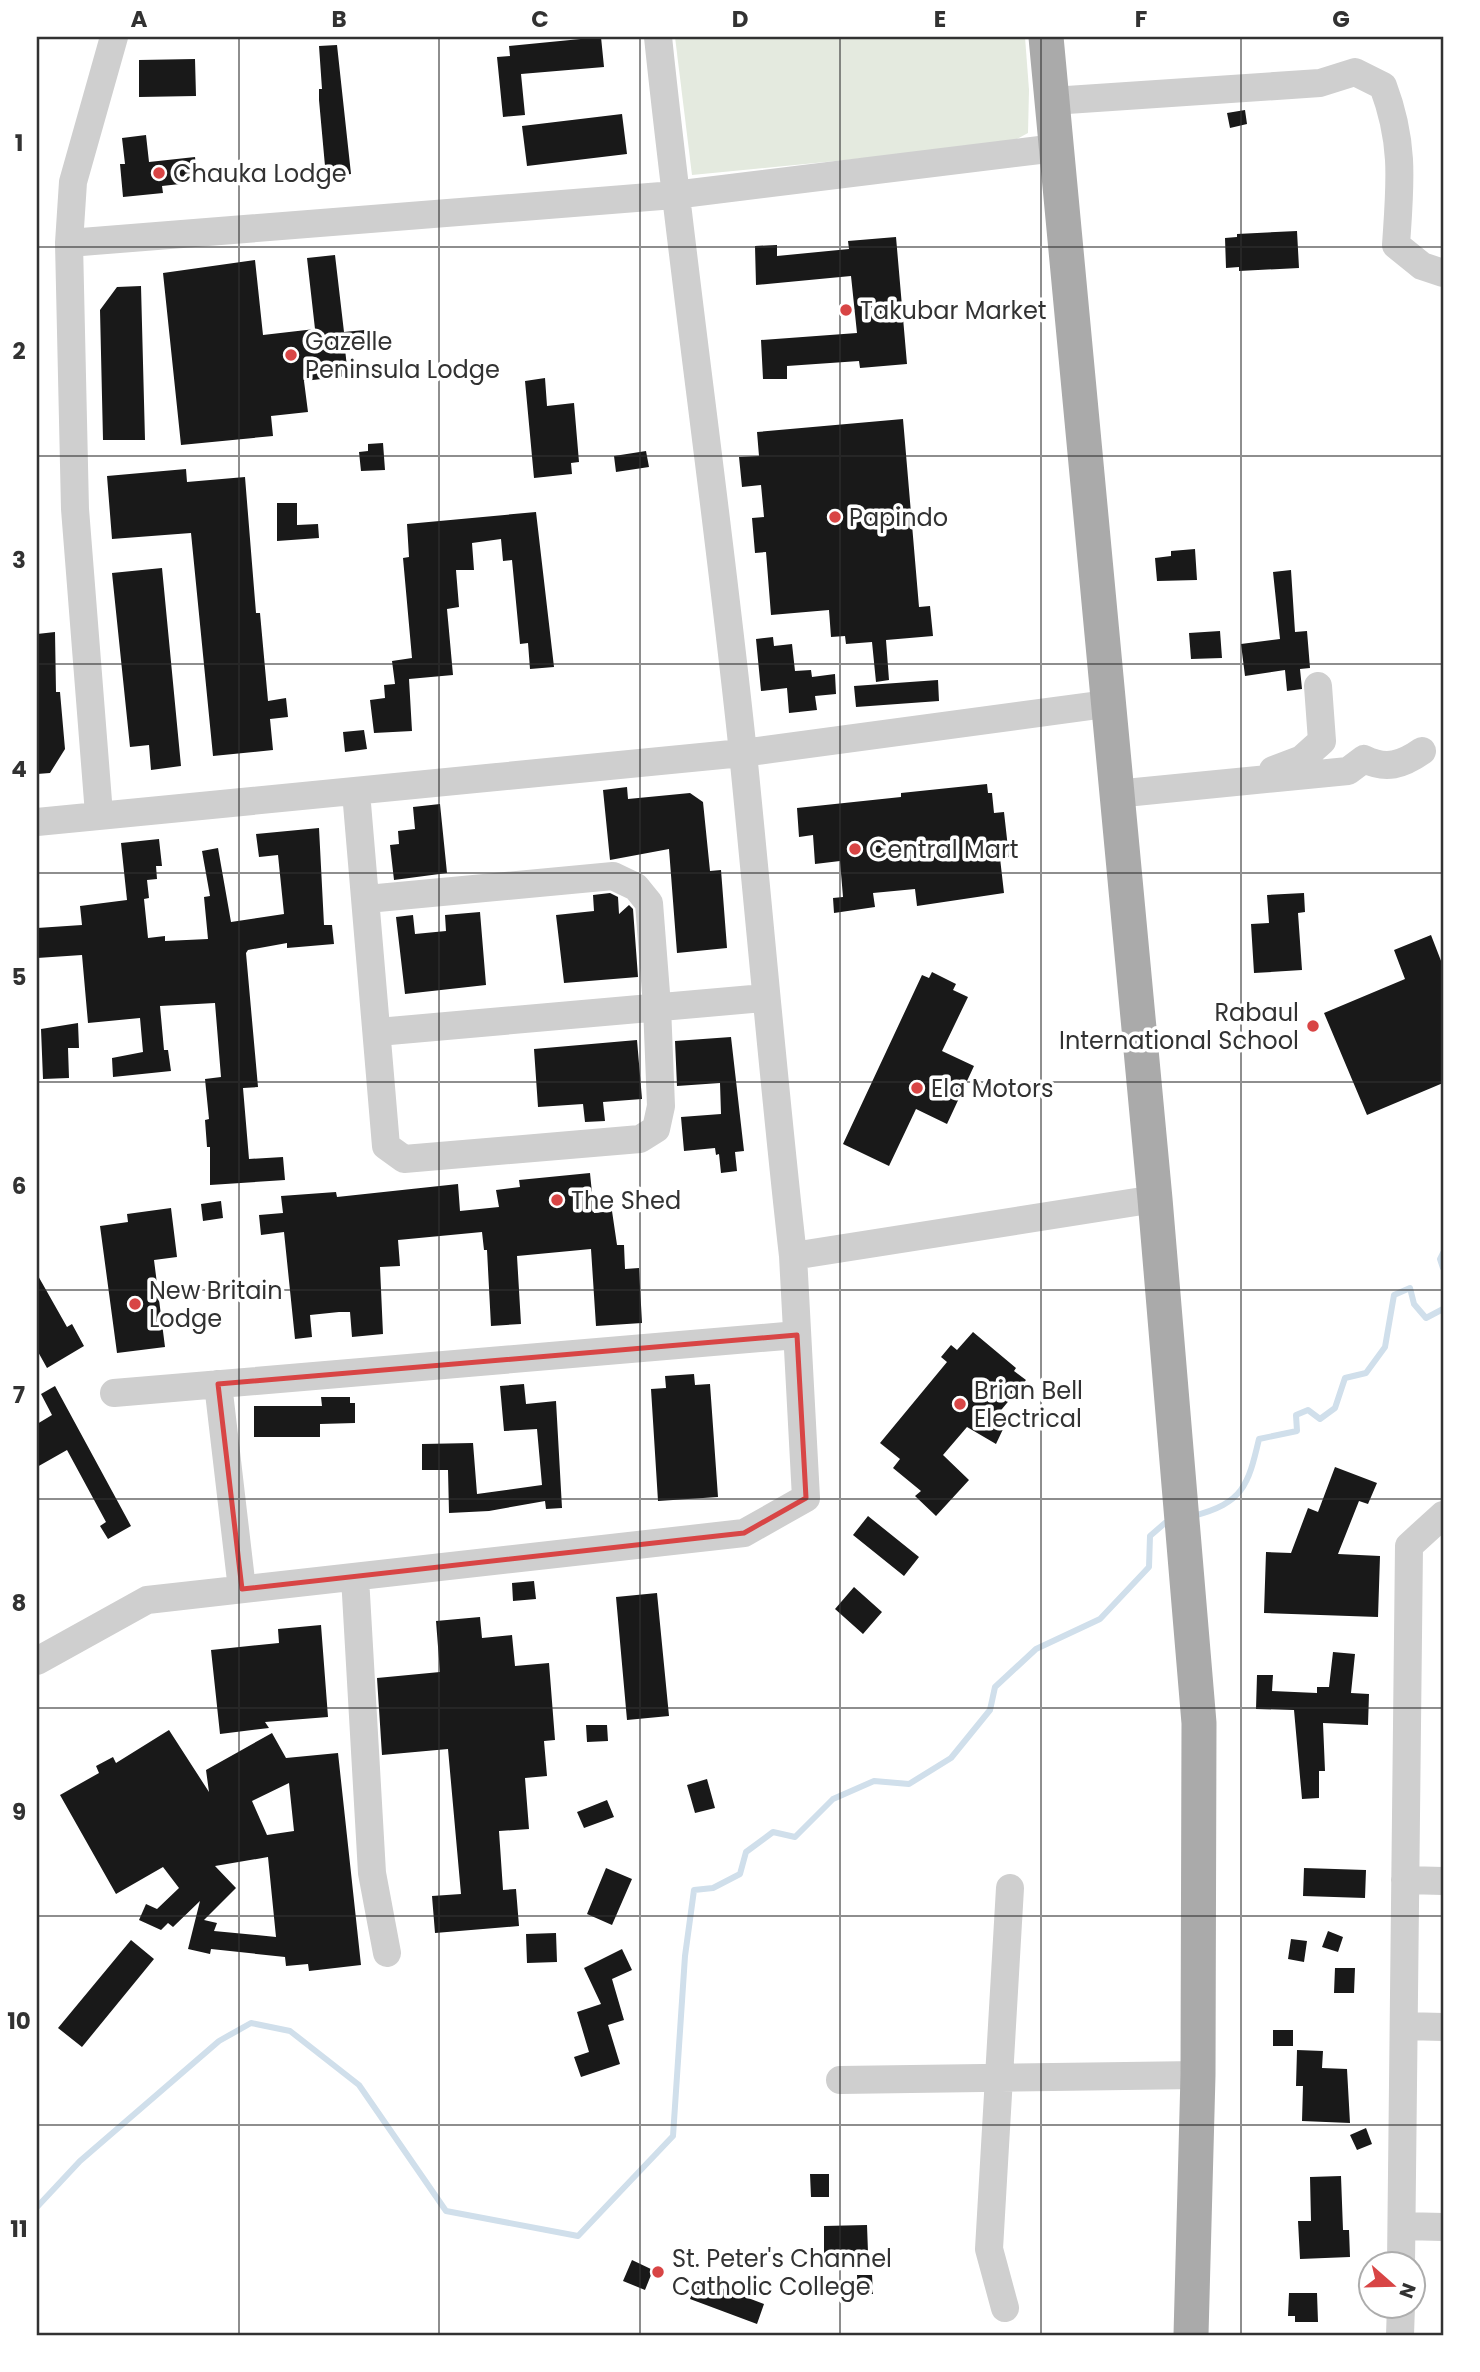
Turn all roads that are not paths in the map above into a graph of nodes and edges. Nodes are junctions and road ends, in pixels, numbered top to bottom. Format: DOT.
graph roads {
  1 [pos="114,37"];
  2 [pos="658,37"];
  3 [pos="1046,37"];
  4 [pos="1052,101"];
  5 [pos="1056,148"];
  6 [pos="674,195"];
  7 [pos="69,243"];
  8 [pos="1443,273"];
  9 [pos="1318,686"];
  10 [pos="1106,704"];
  11 [pos="1422,751"];
  12 [pos="743,753"];
  13 [pos="1246,781"];
  14 [pos="356,792"];
  15 [pos="1115,794"];
  16 [pos="99,814"];
  17 [pos="37,822"];
  18 [pos="367,900"];
  19 [pos="764,999"];
  20 [pos="657,1006"];
  21 [pos="377,1032"];
  22 [pos="1155,1199"];
  23 [pos="793,1256"];
  24 [pos="797,1335"];
  25 [pos="218,1384"];
  26 [pos="114,1393"];
  27 [pos="1443,1515"];
  28 [pos="355,1577"];
  29 [pos="243,1589"];
  30 [pos="37,1661"];
  31 [pos="1405,1880"];
  32 [pos="1443,1881"];
  33 [pos="1010,1888"];
  34 [pos="387,1953"];
  35 [pos="1404,2026"];
  36 [pos="1443,2027"];
  37 [pos="1198,2075"];
  38 [pos="999,2078"];
  39 [pos="840,2080"];
  40 [pos="1402,2227"];
  41 [pos="1443,2227"];
  42 [pos="1401,2250"];
  43 [pos="1005,2308"];
  44 [pos="1191,2335"];
  1 -- 7 [label="street"];
  2 -- 6 [label="street"];
  3 -- 4 [label="main road"];
  4 -- 5 [label="main road"];
  4 -- 8 [label="street"];
  5 -- 6 [label="street"];
  5 -- 10 [label="main road"];
  6 -- 7 [label="street"];
  6 -- 12 [label="street"];
  7 -- 16 [label="street"];
  9 -- 13 [label="street"];
  10 -- 12 [label="street"];
  10 -- 15 [label="main road"];
  11 -- 13 [label="street"];
  12 -- 14 [label="street"];
  12 -- 19 [label="street"];
  13 -- 15 [label="street"];
  14 -- 16 [label="street"];
  14 -- 18 [label="street"];
  15 -- 22 [label="main road"];
  16 -- 17 [label="street"];
  18 -- 20 [label="street"];
  18 -- 21 [label="street"];
  19 -- 20 [label="street"];
  19 -- 23 [label="street"];
  20 -- 21 [label="street"];
  20 -- 21 [label="street"];
  22 -- 23 [label="street"];
  22 -- 37 [label="main road"];
  23 -- 24 [label="street"];
  24 -- 25 [label="street"];
  24 -- 28 [label="street"];
  25 -- 26 [label="street"];
  25 -- 29 [label="street"];
  27 -- 31 [label="street"];
  28 -- 29 [label="street"];
  28 -- 34 [label="street"];
  29 -- 30 [label="street"];
  31 -- 32 [label="street"];
  31 -- 35 [label="street"];
  33 -- 38 [label="street"];
  35 -- 36 [label="street"];
  35 -- 40 [label="street"];
  37 -- 38 [label="street"];
  37 -- 44 [label="main road"];
  38 -- 39 [label="street"];
  38 -- 43 [label="street"];
  40 -- 41 [label="street"];
  40 -- 42 [label="street"];
}
